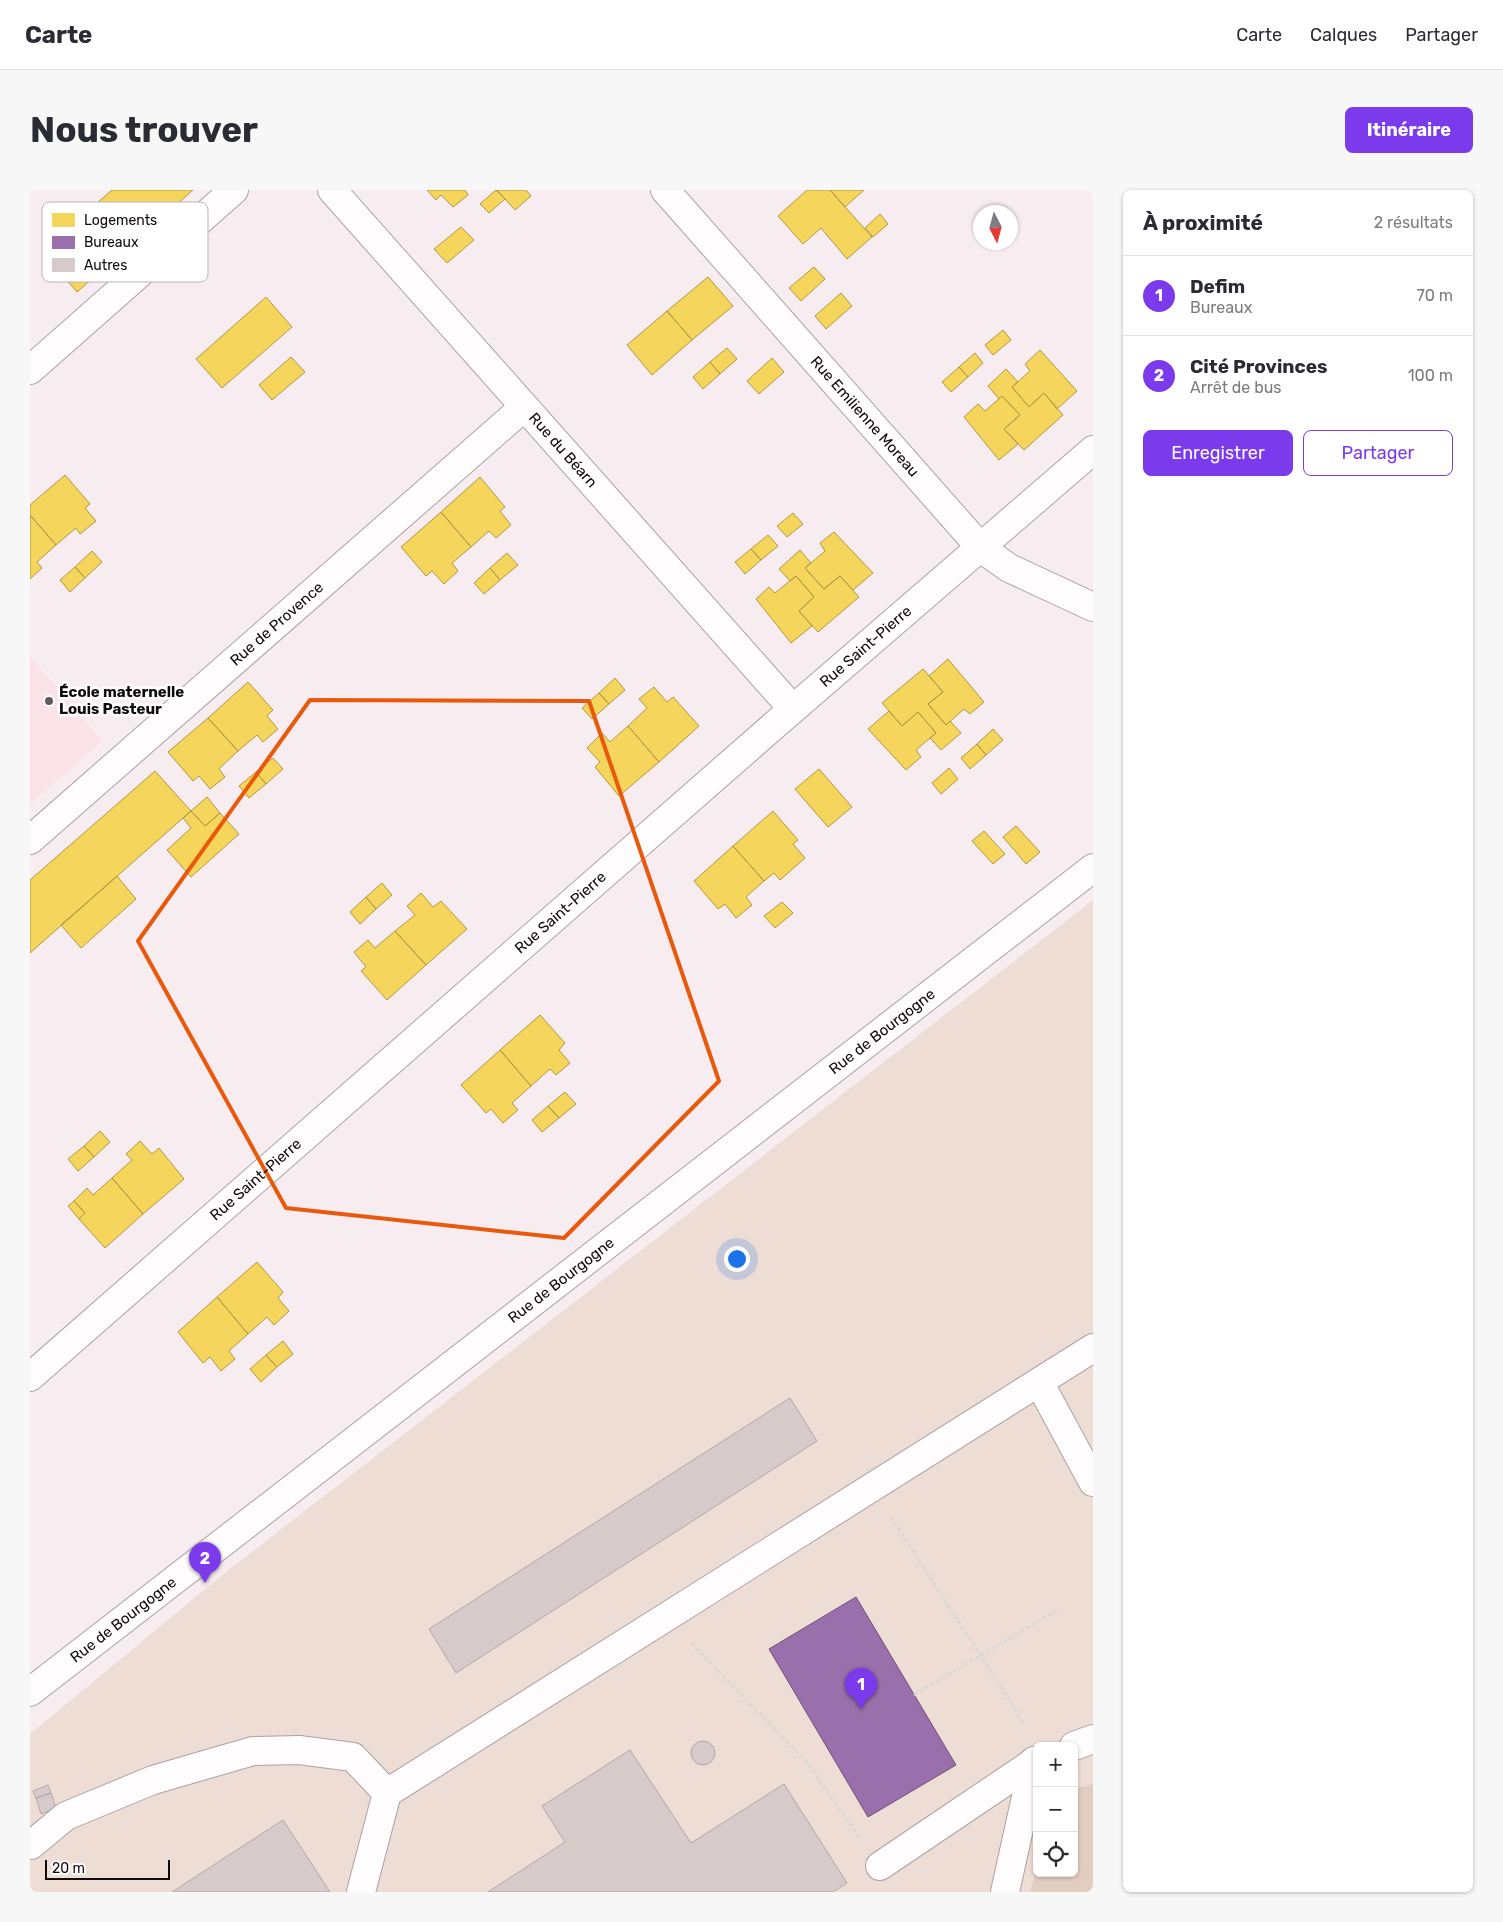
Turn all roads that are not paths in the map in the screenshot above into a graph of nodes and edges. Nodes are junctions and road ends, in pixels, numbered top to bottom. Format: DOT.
graph roads {
  1 [pos="234,190"];
  2 [pos="332,190"];
  3 [pos="665,190"];
  4 [pos="208,213"];
  5 [pos="130,282"];
  6 [pos="30,370"];
  7 [pos="523,408"];
  8 [pos="1093,450"];
  9 [pos="980,548"];
  10 [pos="1093,607"];
  11 [pos="794,709"];
  12 [pos="30,840"];
  13 [pos="1093,868"];
  14 [pos="1093,1348"];
  15 [pos="30,1377"];
  16 [pos="1039,1382"];
  17 [pos="1093,1482"];
  18 [pos="30,1692"];
  19 [pos="1093,1739"];
  20 [pos="1078,1745"];
  21 [pos="1033,1763"];
  22 [pos="1033,1774"];
  23 [pos="387,1793"];
  24 [pos="30,1843"];
  25 [pos="880,1866"];
  26 [pos="361,1892"];
  27 [pos="1005,1892"];
  1 -- 4 [label="street"];
  2 -- 7 [label="street, Rue du Béarn"];
  3 -- 9 [label="street, Rue Emilienne Moreau"];
  5 -- 6 [label="street"];
  7 -- 11 [label="street, Rue du Béarn"];
  7 -- 12 [label="street, Rue de Provence"];
  8 -- 9 [label="street, Rue Saint-Pierre"];
  9 -- 10 [label="street, Rue Emilienne Moreau"];
  9 -- 11 [label="street, Rue Saint-Pierre"];
  11 -- 15 [label="street, Rue Saint-Pierre"];
  13 -- 18 [label="street, Rue de Bourgogne"];
  14 -- 16 [label="street"];
  16 -- 17 [label="street"];
  16 -- 23 [label="street"];
  19 -- 20 [label="street"];
  21 -- 25 [label="street"];
  22 -- 27 [label="street"];
  23 -- 24 [label="street"];
  23 -- 26 [label="street"];
}
